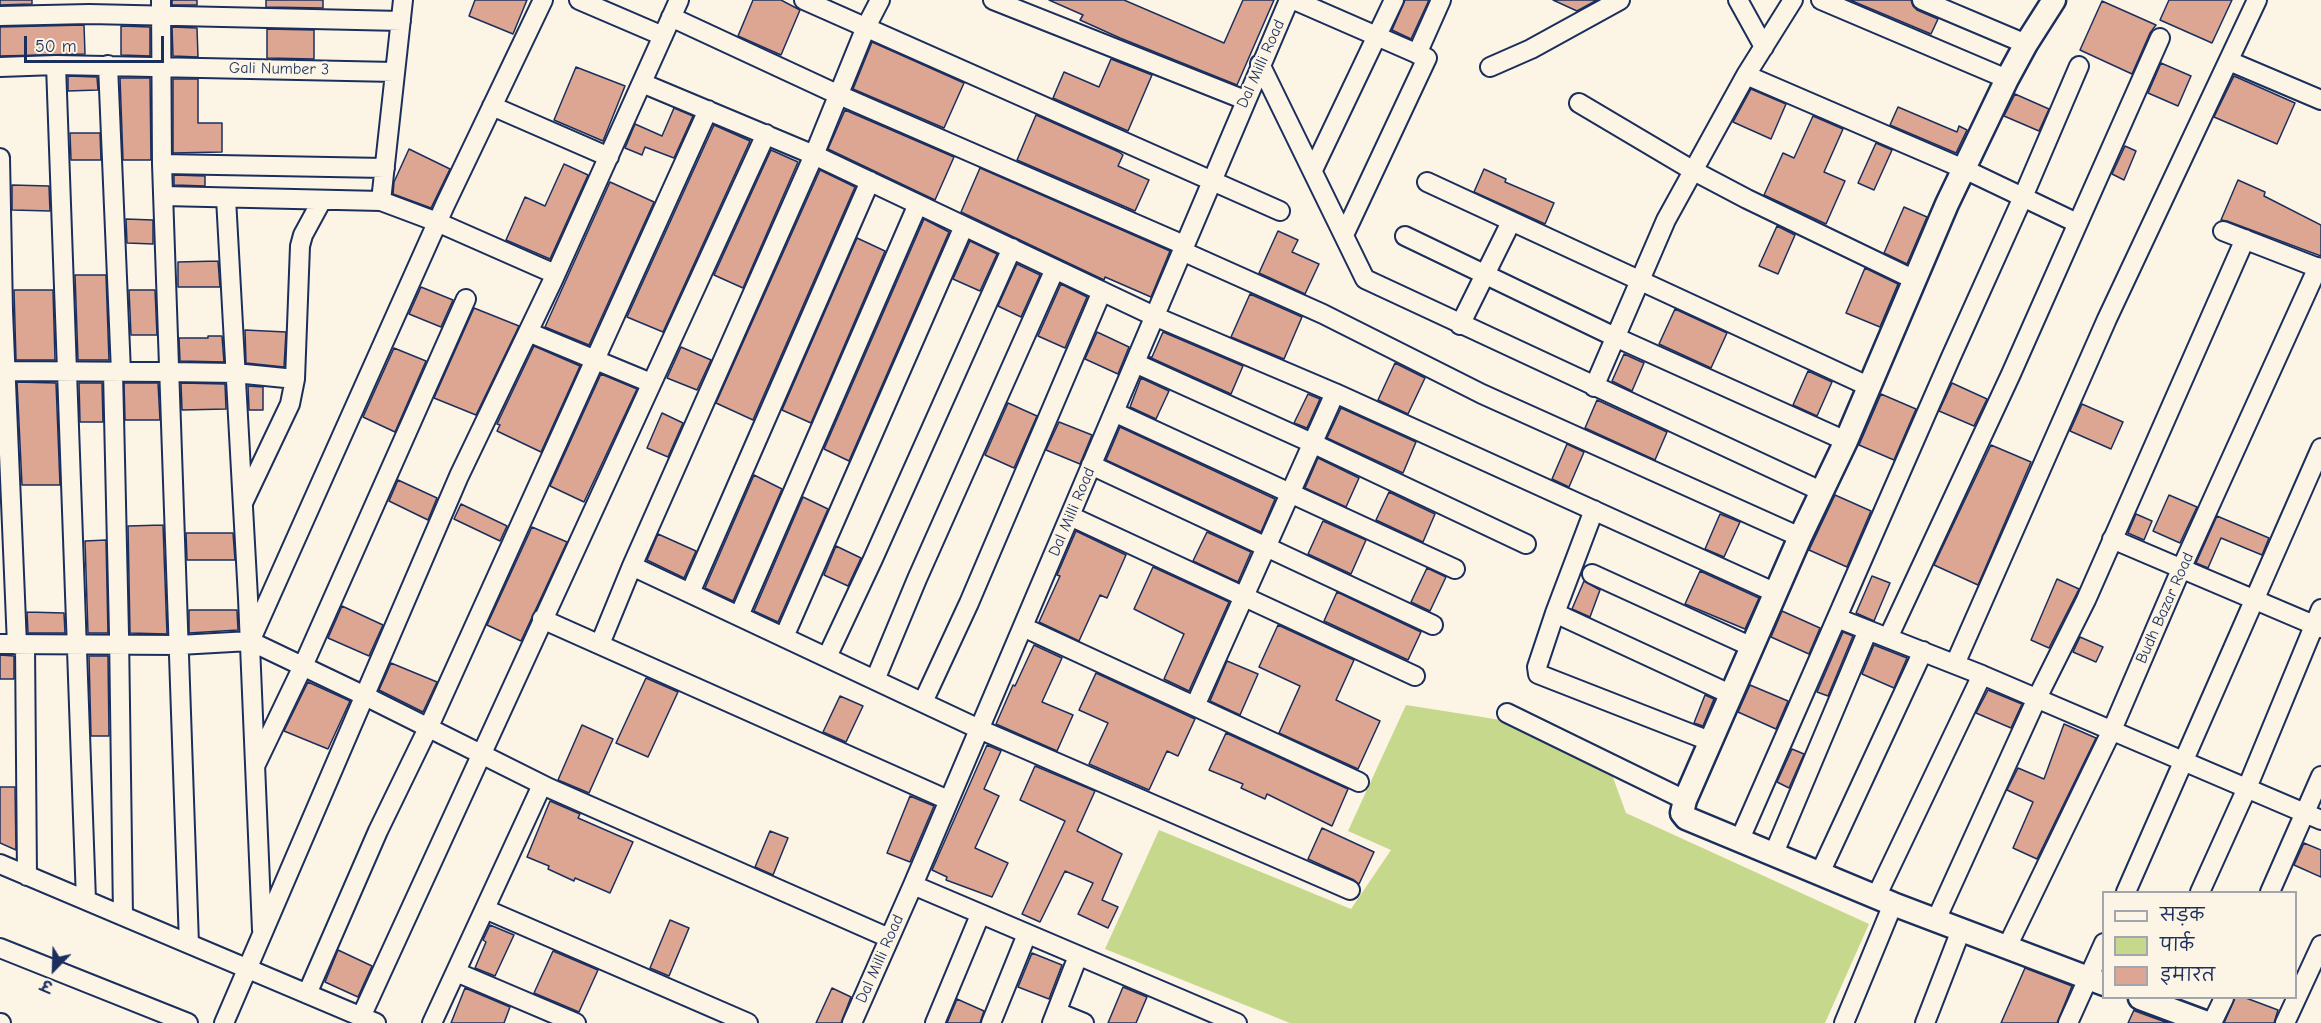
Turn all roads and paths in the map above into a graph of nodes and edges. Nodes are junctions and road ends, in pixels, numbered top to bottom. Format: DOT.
graph roads {
  1 [pos="403,0"];
  2 [pos="543,0"];
  3 [pos="579,0"];
  4 [pos="678,0"];
  5 [pos="804,0"];
  6 [pos="880,0"];
  7 [pos="993,0"];
  8 [pos="1289,0"];
  9 [pos="1294,0"];
  10 [pos="1394,0"];
  11 [pos="1441,0"];
  12 [pos="1620,0"];
  13 [pos="1737,0"];
  14 [pos="1793,0"];
  15 [pos="1821,0"];
  16 [pos="1922,0"];
  17 [pos="2257,0"];
  18 [pos="2051,1"];
  19 [pos="1027,6"];
  20 [pos="161,8"];
  21 [pos="0,16"];
  22 [pos="671,17"];
  23 [pos="401,21"];
  24 [pos="866,27"];
  25 [pos="663,36"];
  26 [pos="1377,36"];
  27 [pos="2160,38"];
  28 [pos="2026,44"];
  29 [pos="1764,47"];
  30 [pos="1417,54"];
  31 [pos="2229,61"];
  32 [pos="56,64"];
  33 [pos="1260,64"];
  34 [pos="108,65"];
  35 [pos="2079,66"];
  36 [pos="0,67"];
  37 [pos="162,67"];
  38 [pos="1490,67"];
  39 [pos="395,72"];
  40 [pos="1746,75"];
  41 [pos="2007,79"];
  42 [pos="642,83"];
  43 [pos="839,95"];
  44 [pos="1240,98"];
  45 [pos="2321,100"];
  46 [pos="1579,103"];
  47 [pos="492,106"];
  48 [pos="708,110"];
  49 [pos="765,134"];
  50 [pos="814,155"];
  51 [pos="609,157"];
  52 [pos="0,158"];
  53 [pos="162,164"];
  54 [pos="385,168"];
  55 [pos="1964,169"];
  56 [pos="1313,170"];
  57 [pos="1692,170"];
  58 [pos="1212,180"];
  59 [pos="870,181"];
  60 [pos="1427,182"];
  61 [pos="164,196"];
  62 [pos="2023,197"];
  63 [pos="226,198"];
  64 [pos="322,200"];
  65 [pos="381,201"];
  66 [pos="918,204"];
  67 [pos="1280,212"];
  68 [pos="437,222"];
  69 [pos="1511,222"];
  70 [pos="2077,223"];
  71 [pos="964,226"];
  72 [pos="2223,231"];
  73 [pos="1344,235"];
  74 [pos="1405,236"];
  75 [pos="2245,239"];
  76 [pos="1011,248"];
  77 [pos="1183,248"];
  78 [pos="2319,268"];
  79 [pos="1055,269"];
  80 [pos="555,274"];
  81 [pos="1485,275"];
  82 [pos="1638,280"];
  83 [pos="1915,280"];
  84 [pos="1102,291"];
  85 [pos="466,299"];
  86 [pos="1154,316"];
  87 [pos="1460,325"];
  88 [pos="528,332"];
  89 [pos="1615,338"];
  90 [pos="595,360"];
  91 [pos="1135,363"];
  92 [pos="2,371"];
  93 [pos="67,372"];
  94 [pos="117,372"];
  95 [pos="170,372"];
  96 [pos="235,374"];
  97 [pos="295,380"];
  98 [pos="651,383"];
  99 [pos="1594,387"];
  100 [pos="1870,387"];
  101 [pos="1335,393"];
  102 [pos="1114,412"];
  103 [pos="1846,441"];
  104 [pos="1312,443"];
  105 [pos="2321,448"];
  106 [pos="1091,465"];
  107 [pos="1822,492"];
  108 [pos="1290,494"];
  109 [pos="243,504"];
  110 [pos="1594,510"];
  111 [pos="1070,516"];
  112 [pos="1800,537"];
  113 [pos="2112,539"];
  114 [pos="1526,544"];
  115 [pos="1267,547"];
  116 [pos="632,566"];
  117 [pos="2182,567"];
  118 [pos="1455,569"];
  119 [pos="1592,574"];
  120 [pos="690,593"];
  121 [pos="1776,594"];
  122 [pos="1244,596"];
  123 [pos="2254,598"];
  124 [pos="1555,613"];
  125 [pos="739,616"];
  126 [pos="1837,618"];
  127 [pos="542,619"];
  128 [pos="2319,620"];
  129 [pos="1433,625"];
  130 [pos="1023,627"];
  131 [pos="1868,630"];
  132 [pos="784,637"];
  133 [pos="1888,638"];
  134 [pos="250,641"];
  135 [pos="600,644"];
  136 [pos="14,645"];
  137 [pos="179,645"];
  138 [pos="77,646"];
  139 [pos="120,646"];
  140 [pos="1752,647"];
  141 [pos="1923,651"];
  142 [pos="827,657"];
  143 [pos="1955,664"];
  144 [pos="303,666"];
  145 [pos="1982,675"];
  146 [pos="1414,676"];
  147 [pos="875,680"];
  148 [pos="1732,695"];
  149 [pos="364,696"];
  150 [pos="2037,698"];
  151 [pos="923,702"];
  152 [pos="1195,706"];
  153 [pos="1507,713"];
  154 [pos="428,728"];
  155 [pos="979,729"];
  156 [pos="2112,730"];
  157 [pos="1712,742"];
  158 [pos="480,754"];
  159 [pos="2183,761"];
  160 [pos="254,768"];
  161 [pos="2321,776"];
  162 [pos="1359,782"];
  163 [pos="542,785"];
  164 [pos="2247,788"];
  165 [pos="948,800"];
  166 [pos="1685,800"];
  167 [pos="2313,816"];
  168 [pos="1740,840"];
  169 [pos="1774,853"];
  170 [pos="0,864"];
  171 [pos="1820,873"];
  172 [pos="27,876"];
  173 [pos="913,885"];
  174 [pos="1350,890"];
  175 [pos="2126,891"];
  176 [pos="2200,891"];
  177 [pos="2271,891"];
  178 [pos="86,900"];
  179 [pos="1885,900"];
  180 [pos="485,909"];
  181 [pos="980,915"];
  182 [pos="123,916"];
  183 [pos="1936,920"];
  184 [pos="1961,930"];
  185 [pos="262,934"];
  186 [pos="1027,934"];
  187 [pos="889,938"];
  188 [pos="189,944"];
  189 [pos="2321,945"];
  190 [pos="2007,947"];
  191 [pos="0,948"];
  192 [pos="2102,948"];
  193 [pos="1078,956"];
  194 [pos="247,968"];
  195 [pos="456,972"];
  196 [pos="2096,981"];
  197 [pos="307,994"];
  198 [pos="2297,997"];
  199 [pos="2148,999"];
  200 [pos="2224,999"];
  201 [pos="2296,999"];
  202 [pos="1055,1018"];
  203 [pos="368,1020"];
  204 [pos="188,1023"];
  205 [pos="224,1023"];
  206 [pos="432,1023"];
  207 [pos="576,1023"];
  208 [pos="748,1023"];
  209 [pos="852,1023"];
  210 [pos="935,1023"];
  211 [pos="991,1023"];
  212 [pos="1084,1023"];
  213 [pos="1237,1023"];
  214 [pos="1844,1023"];
  215 [pos="1925,1023"];
  216 [pos="2068,1023"];
  217 [pos="2207,1023"];
  218 [pos="2212,1023"];
  219 [pos="2285,1023"];
  1 -- 23 [label="street"];
  2 -- 47 [label="street"];
  3 -- 25 [label="street"];
  4 -- 22 [label="street"];
  5 -- 24 [label="street"];
  6 -- 24 [label="street"];
  7 -- 19 [label="street"];
  8 -- 33 [label="street, Dal Milli Road"];
  9 -- 26 [label="street"];
  10 -- 26 [label="street"];
  11 -- 30 [label="street"];
  12 -- 38 [label="street"];
  13 -- 29 [label="street"];
  14 -- 29 [label="street"];
  15 -- 41 [label="street"];
  16 -- 28 [label="street"];
  17 -- 31 [label="street"];
  18 -- 28 [label="street"];
  19 -- 44 [label="street"];
  20 -- 21 [label="street"];
  20 -- 23 [label="street"];
  20 -- 37 [label="street"];
  22 -- 25 [label="street"];
  22 -- 43 [label="street"];
  23 -- 39 [label="street"];
  24 -- 43 [label="street"];
  24 -- 58 [label="street"];
  25 -- 42 [label="street"];
  26 -- 30 [label="street"];
  26 -- 56 [label="street"];
  27 -- 70 [label="street"];
  28 -- 41 [label="street"];
  29 -- 40 [label="street"];
  30 -- 73 [label="street"];
  31 -- 45 [label="street"];
  31 -- 143 [label="street"];
  32 -- 34 [label="street, Gali Number 3"];
  32 -- 36 [label="street, Gali Number 3"];
  32 -- 93 [label="street"];
  33 -- 56 [label="street"];
  33 -- 58 [label="street, Dal Milli Road"];
  34 -- 37 [label="street, Gali Number 3"];
  34 -- 94 [label="street"];
  35 -- 62 [label="street"];
  37 -- 39 [label="street, Gali Number 3"];
  37 -- 53 [label="street"];
  39 -- 54 [label="street"];
  40 -- 55 [label="street"];
  40 -- 57 [label="street"];
  41 -- 55 [label="street"];
  42 -- 48 [label="street"];
  42 -- 51 [label="street"];
  43 -- 50 [label="street"];
  43 -- 77 [label="street"];
  46 -- 57 [label="street"];
  47 -- 51 [label="street"];
  47 -- 68 [label="street"];
  48 -- 49 [label="street"];
  48 -- 90 [label="street"];
  49 -- 50 [label="street"];
  49 -- 98 [label="street"];
  50 -- 59 [label="street"];
  50 -- 116 [label="street"];
  51 -- 80 [label="street"];
  52 -- 92 [label="street"];
  53 -- 54 [label="street"];
  53 -- 61 [label="street"];
  54 -- 65 [label="street"];
  55 -- 62 [label="street"];
  55 -- 83 [label="street"];
  56 -- 73 [label="street"];
  57 -- 82 [label="street"];
  57 -- 83 [label="street"];
  58 -- 67 [label="street"];
  58 -- 77 [label="street, Dal Milli Road"];
  59 -- 66 [label="street"];
  59 -- 120 [label="street"];
  60 -- 69 [label="street"];
  61 -- 63 [label="street"];
  61 -- 95 [label="street"];
  62 -- 70 [label="street"];
  62 -- 126 [label="street"];
  63 -- 64 [label="street"];
  63 -- 96 [label="street"];
  64 -- 65 [label="street"];
  64 -- 97 [label="street"];
  65 -- 68 [label="street"];
  66 -- 71 [label="street"];
  66 -- 125 [label="street"];
  68 -- 80 [label="street"];
  68 -- 134 [label="street"];
  69 -- 81 [label="street"];
  69 -- 82 [label="street"];
  70 -- 133 [label="street"];
  71 -- 76 [label="street"];
  71 -- 132 [label="street"];
  72 -- 75 [label="street"];
  73 -- 87 [label="street"];
  74 -- 81 [label="street"];
  75 -- 78 [label="street"];
  75 -- 113 [label="street"];
  76 -- 79 [label="street"];
  76 -- 142 [label="street"];
  77 -- 86 [label="street, Dal Milli Road"];
  77 -- 112 [label="street"];
  78 -- 117 [label="street, Budh Bazar Road"];
  79 -- 84 [label="street"];
  79 -- 147 [label="street"];
  80 -- 88 [label="street"];
  81 -- 87 [label="street"];
  81 -- 89 [label="street"];
  82 -- 89 [label="street"];
  82 -- 100 [label="street"];
  83 -- 100 [label="street"];
  84 -- 86 [label="street"];
  84 -- 151 [label="street"];
  85 -- 144 [label="street"];
  86 -- 91 [label="street, Dal Milli Road"];
  86 -- 101 [label="street"];
  87 -- 99 [label="street"];
  88 -- 90 [label="street"];
  88 -- 149 [label="street"];
  89 -- 99 [label="street"];
  89 -- 103 [label="street"];
  90 -- 98 [label="street"];
  90 -- 154 [label="street"];
  91 -- 102 [label="street, Dal Milli Road"];
  91 -- 104 [label="street"];
  92 -- 93 [label="street"];
  92 -- 136 [label="street"];
  93 -- 94 [label="street"];
  93 -- 138 [label="street"];
  94 -- 95 [label="street"];
  94 -- 139 [label="street"];
  95 -- 96 [label="street"];
  95 -- 137 [label="street"];
  96 -- 97 [label="street"];
  96 -- 109 [label="street"];
  97 -- 109 [label="street"];
  98 -- 127 [label="street"];
  99 -- 107 [label="street"];
  100 -- 103 [label="street"];
  101 -- 104 [label="street"];
  101 -- 110 [label="street"];
  102 -- 106 [label="street, Dal Milli Road"];
  102 -- 108 [label="street"];
  103 -- 107 [label="street"];
  104 -- 108 [label="street"];
  104 -- 114 [label="street"];
  105 -- 123 [label="street"];
  106 -- 111 [label="street, Dal Milli Road"];
  106 -- 115 [label="street"];
  107 -- 112 [label="street"];
  108 -- 115 [label="street"];
  108 -- 118 [label="street"];
  109 -- 134 [label="street"];
  110 -- 121 [label="street"];
  110 -- 124 [label="street"];
  111 -- 122 [label="street"];
  111 -- 130 [label="street, Dal Milli Road"];
  112 -- 121 [label="street"];
  113 -- 117 [label="street"];
  113 -- 150 [label="street"];
  115 -- 122 [label="street"];
  115 -- 129 [label="street"];
  116 -- 120 [label="street"];
  116 -- 135 [label="street"];
  117 -- 123 [label="street"];
  117 -- 156 [label="street, Budh Bazar Road"];
  119 -- 140 [label="street"];
  120 -- 125 [label="street"];
  121 -- 140 [label="street"];
  122 -- 146 [label="street"];
  122 -- 152 [label="street"];
  123 -- 128 [label="street"];
  123 -- 159 [label="street"];
  124 -- 148 [label="street"];
  124 -- 157 [label="street"];
  125 -- 132 [label="street"];
  126 -- 131 [label="street"];
  126 -- 168 [label="street"];
  127 -- 135 [label="street"];
  127 -- 158 [label="street"];
  128 -- 164 [label="street"];
  130 -- 152 [label="street"];
  130 -- 155 [label="street, Dal Milli Road"];
  131 -- 133 [label="street"];
  131 -- 169 [label="street"];
  132 -- 142 [label="street"];
  133 -- 141 [label="street"];
  134 -- 137 [label="street"];
  134 -- 144 [label="street"];
  134 -- 160 [label="street"];
  135 -- 165 [label="street"];
  136 -- 138 [label="street"];
  136 -- 172 [label="street"];
  137 -- 139 [label="street"];
  137 -- 188 [label="street"];
  138 -- 139 [label="street"];
  138 -- 178 [label="street"];
  139 -- 182 [label="street"];
  140 -- 148 [label="street"];
  141 -- 143 [label="street"];
  141 -- 171 [label="street"];
  142 -- 147 [label="street"];
  143 -- 145 [label="street"];
  144 -- 149 [label="street"];
  144 -- 160 [label="street"];
  145 -- 150 [label="street"];
  145 -- 179 [label="street"];
  147 -- 151 [label="street"];
  148 -- 157 [label="street"];
  149 -- 154 [label="street"];
  149 -- 185 [label="street"];
  150 -- 156 [label="street"];
  150 -- 183 [label="street"];
  151 -- 155 [label="street"];
  152 -- 162 [label="street"];
  153 -- 166 [label="street"];
  154 -- 158 [label="street"];
  154 -- 197 [label="street"];
  155 -- 165 [label="street, Dal Milli Road"];
  155 -- 174 [label="street"];
  156 -- 159 [label="street"];
  156 -- 190 [label="street, Budh Bazar Road"];
  157 -- 166 [label="street"];
  158 -- 163 [label="street"];
  158 -- 203 [label="street"];
  159 -- 164 [label="street"];
  159 -- 175 [label="street"];
  160 -- 185 [label="street"];
  161 -- 167 [label="street"];
  163 -- 180 [label="street"];
  163 -- 187 [label="street"];
  164 -- 167 [label="street"];
  164 -- 176 [label="street"];
  165 -- 173 [label="street, Dal Milli Road"];
  166 -- 168 [label="street"];
  167 -- 177 [label="street"];
  168 -- 169 [label="street"];
  169 -- 171 [label="street"];
  170 -- 172 [label="street"];
  171 -- 179 [label="street"];
  172 -- 178 [label="street"];
  173 -- 181 [label="street"];
  173 -- 187 [label="street, Dal Milli Road"];
  178 -- 182 [label="street"];
  179 -- 183 [label="street"];
  179 -- 214 [label="street"];
  180 -- 195 [label="street"];
  180 -- 208 [label="street"];
  181 -- 186 [label="street"];
  181 -- 210 [label="street"];
  182 -- 188 [label="street"];
  183 -- 184 [label="street"];
  184 -- 190 [label="street"];
  184 -- 215 [label="street"];
  185 -- 194 [label="street"];
  186 -- 193 [label="street"];
  186 -- 211 [label="street"];
  187 -- 209 [label="street, Dal Milli Road"];
  188 -- 194 [label="street"];
  189 -- 198 [label="street"];
  190 -- 196 [label="street"];
  191 -- 204 [label="street"];
  192 -- 196 [label="street"];
  193 -- 202 [label="street"];
  193 -- 213 [label="street"];
  194 -- 197 [label="street"];
  194 -- 205 [label="street"];
  195 -- 206 [label="street"];
  195 -- 207 [label="street"];
  196 -- 216 [label="street"];
  197 -- 203 [label="street"];
  199 -- 217 [label="street"];
  200 -- 218 [label="street"];
  201 -- 219 [label="street"];
  202 -- 212 [label="street"];
}
